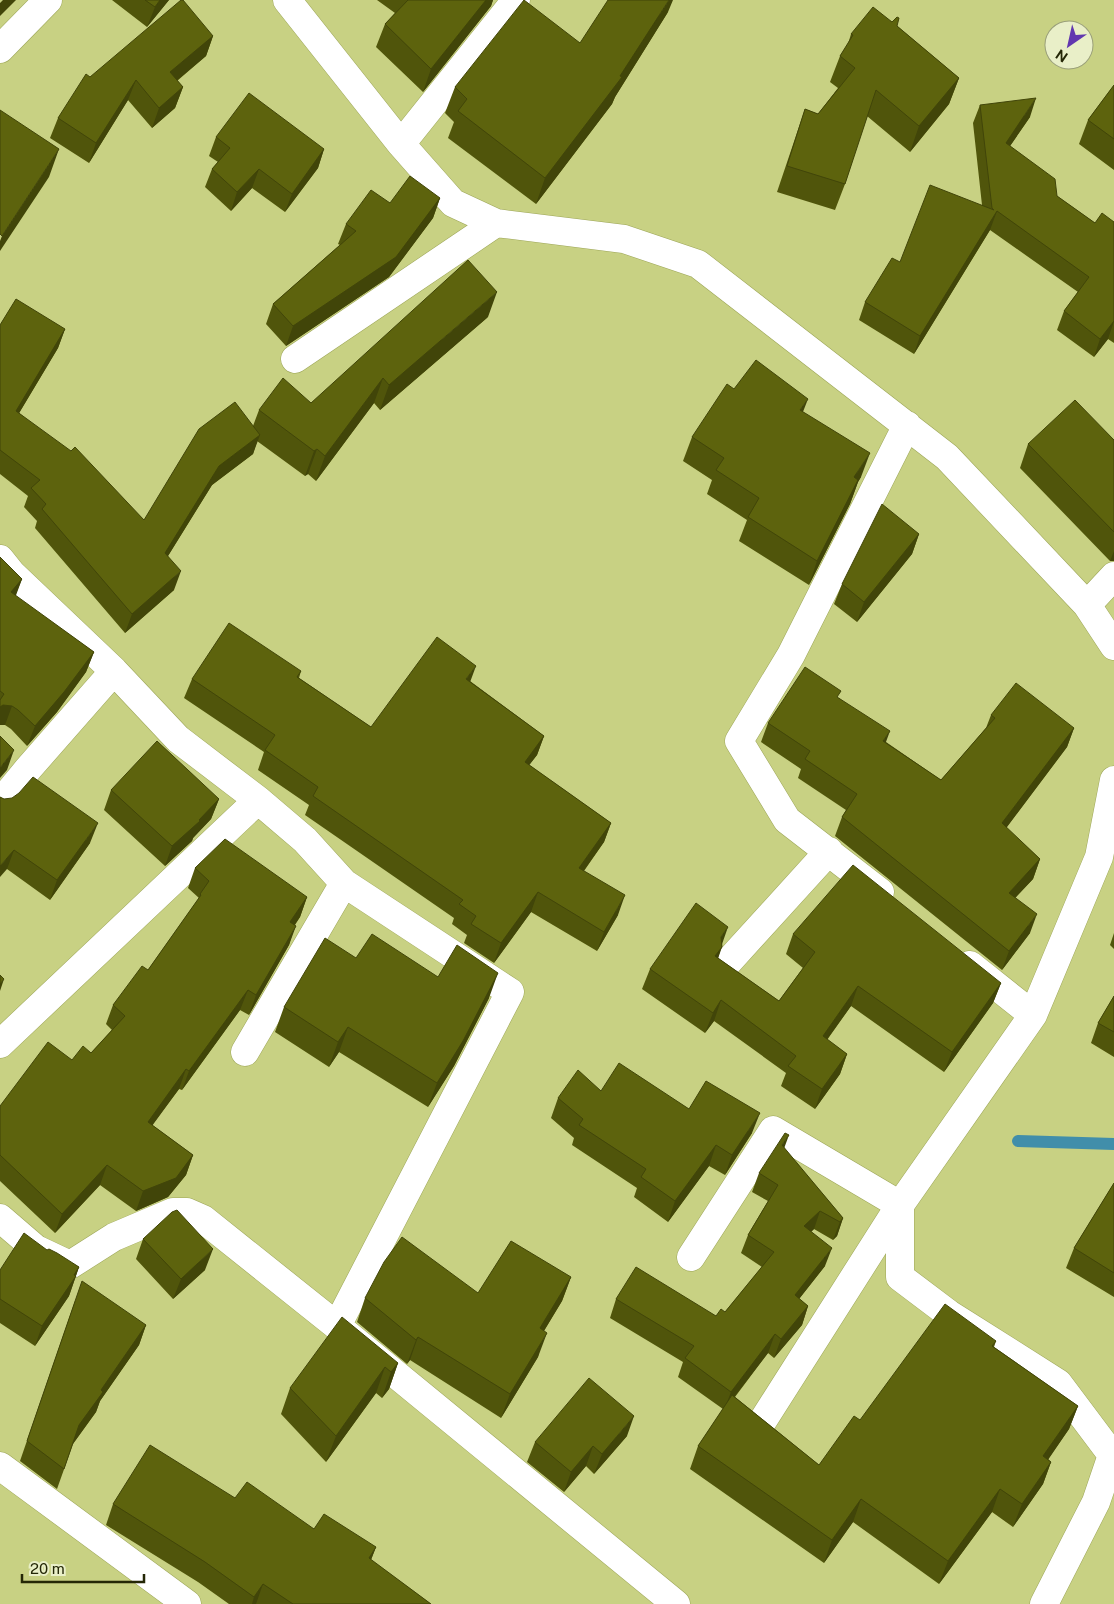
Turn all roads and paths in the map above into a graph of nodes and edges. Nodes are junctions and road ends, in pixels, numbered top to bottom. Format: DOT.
graph roads {
  1 [pos="48,0"];
  2 [pos="287,0"];
  3 [pos="516,0"];
  4 [pos="0,49"];
  5 [pos="401,144"];
  6 [pos="496,223"];
  7 [pos="294,359"];
  8 [pos="907,426"];
  9 [pos="0,559"];
  10 [pos="1114,576"];
  11 [pos="1087,605"];
  12 [pos="1114,646"];
  13 [pos="114,671"];
  14 [pos="1114,780"];
  15 [pos="258,800"];
  16 [pos="0,803"];
  17 [pos="829,851"];
  18 [pos="344,883"];
  19 [pos="897,906"];
  20 [pos="950,948"];
  21 [pos="729,961"];
  22 [pos="1033,1015"];
  23 [pos="0,1044"];
  24 [pos="245,1052"];
  25 [pos="900,1205"];
  26 [pos="0,1218"];
  27 [pos="691,1257"];
  28 [pos="337,1326"];
  29 [pos="762,1422"];
  30 [pos="0,1466"];
  31 [pos="187,1604"];
  32 [pos="676,1604"];
  33 [pos="1044,1604"];
  1 -- 4 [label="street"];
  2 -- 5 [label="street"];
  3 -- 5 [label="street"];
  5 -- 6 [label="street"];
  6 -- 7 [label="street"];
  6 -- 8 [label="street"];
  8 -- 11 [label="street"];
  8 -- 17 [label="street"];
  9 -- 13 [label="street"];
  10 -- 11 [label="street"];
  11 -- 12 [label="street"];
  13 -- 15 [label="street"];
  13 -- 16 [label="street"];
  14 -- 22 [label="street"];
  15 -- 18 [label="street"];
  15 -- 23 [label="street"];
  17 -- 19 [label="street"];
  17 -- 21 [label="street"];
  18 -- 24 [label="street"];
  18 -- 28 [label="street"];
  20 -- 22 [label="street"];
  22 -- 25 [label="street"];
  25 -- 27 [label="street"];
  25 -- 29 [label="street"];
  25 -- 33 [label="street"];
  26 -- 28 [label="street"];
  28 -- 32 [label="street"];
  30 -- 31 [label="street"];
}
